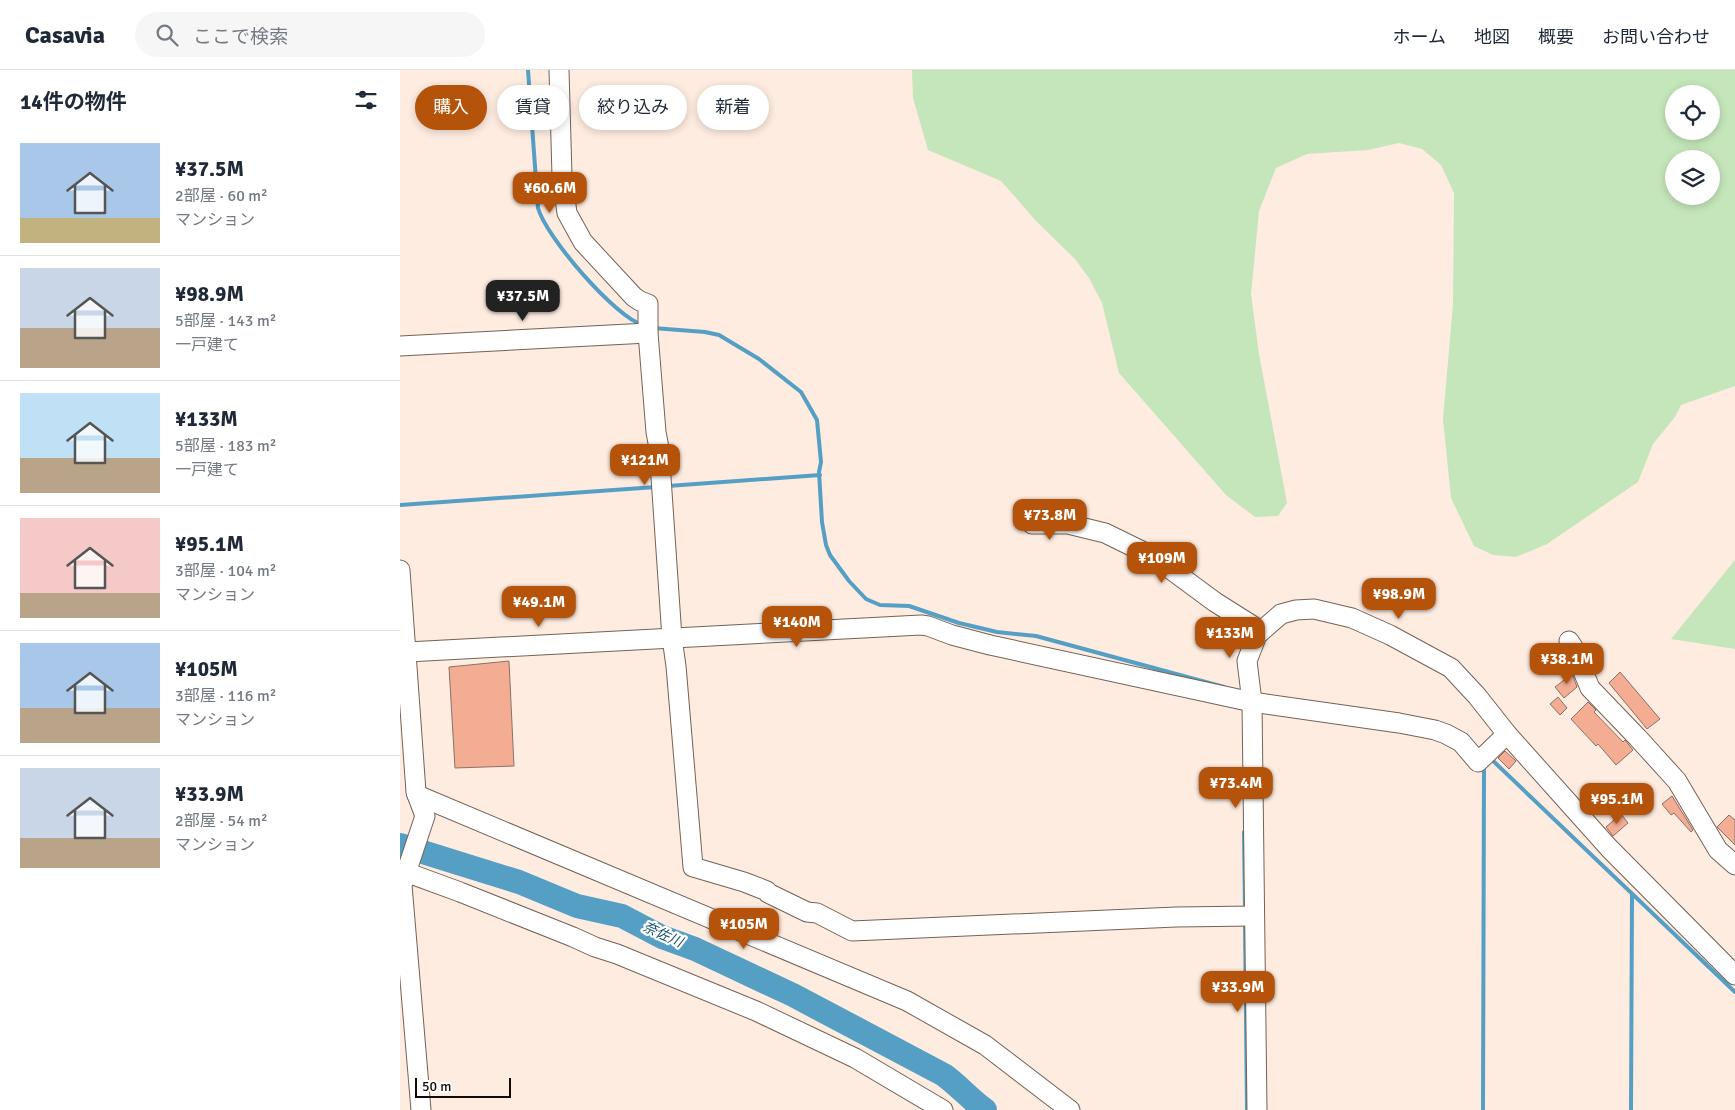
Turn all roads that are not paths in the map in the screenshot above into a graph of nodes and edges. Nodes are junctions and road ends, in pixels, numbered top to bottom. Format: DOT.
graph roads {
  1 [pos="559,70"];
  2 [pos="648,333"];
  3 [pos="400,346"];
  4 [pos="1032,524"];
  5 [pos="400,570"];
  6 [pos="1261,632"];
  7 [pos="672,638"];
  8 [pos="1569,641"];
  9 [pos="407,652"];
  10 [pos="1252,702"];
  11 [pos="1506,734"];
  12 [pos="417,795"];
  13 [pos="1735,864"];
  14 [pos="404,869"];
  15 [pos="1254,916"];
  16 [pos="1735,975"];
  17 [pos="421,1110"];
  18 [pos="943,1110"];
  19 [pos="1070,1110"];
  20 [pos="1256,1110"];
  1 -- 2 [label="street"];
  2 -- 3 [label="street"];
  2 -- 7 [label="street"];
  4 -- 6 [label="street"];
  5 -- 9 [label="street"];
  6 -- 10 [label="street"];
  6 -- 11 [label="street"];
  7 -- 9 [label="street"];
  7 -- 10 [label="street"];
  7 -- 15 [label="street"];
  8 -- 13 [label="street"];
  9 -- 12 [label="street"];
  10 -- 11 [label="street"];
  10 -- 15 [label="street"];
  11 -- 16 [label="street"];
  12 -- 14 [label="street"];
  12 -- 19 [label="street"];
  14 -- 17 [label="street"];
  14 -- 18 [label="street"];
  15 -- 20 [label="street"];
}
